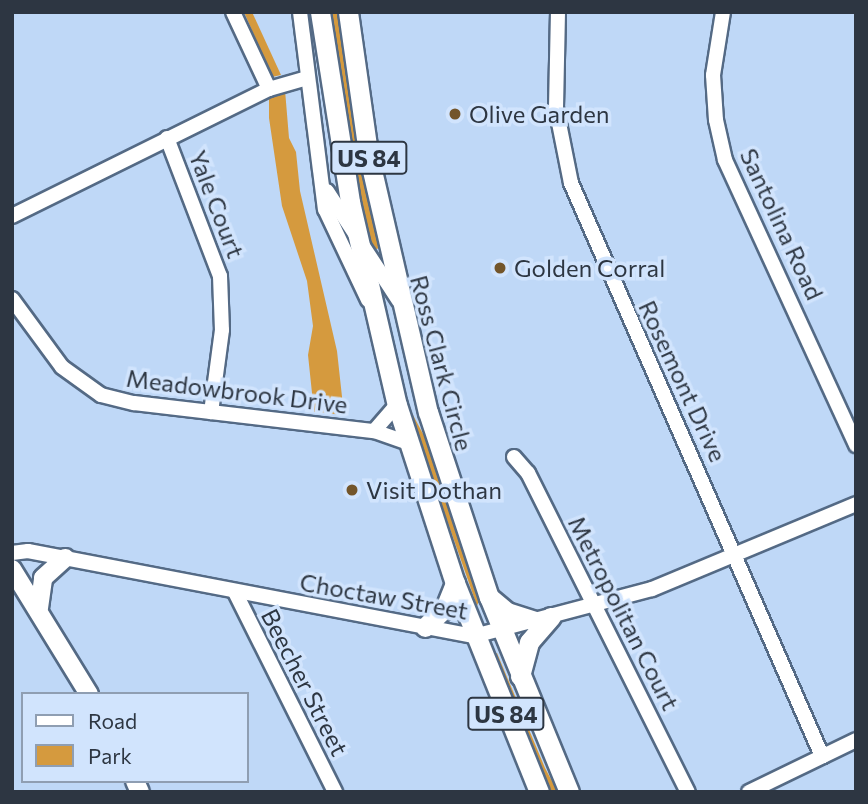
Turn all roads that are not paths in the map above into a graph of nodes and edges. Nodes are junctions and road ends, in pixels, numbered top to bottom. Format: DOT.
graph roads {
  1 [pos="233,12"];
  2 [pos="299,12"];
  3 [pos="320,12"];
  4 [pos="348,12"];
  5 [pos="558,12"];
  6 [pos="723,12"];
  7 [pos="305,79"];
  8 [pos="269,89"];
  9 [pos="167,138"];
  10 [pos="323,183"];
  11 [pos="12,216"];
  12 [pos="358,243"];
  13 [pos="12,299"];
  14 [pos="399,301"];
  15 [pos="374,313"];
  16 [pos="397,405"];
  17 [pos="211,412"];
  18 [pos="374,431"];
  19 [pos="409,443"];
  20 [pos="856,445"];
  21 [pos="514,457"];
  22 [pos="856,504"];
  23 [pos="12,553"];
  24 [pos="736,556"];
  25 [pos="65,558"];
  26 [pos="12,569"];
  27 [pos="455,583"];
  28 [pos="235,592"];
  29 [pos="489,597"];
  30 [pos="595,606"];
  31 [pos="39,608"];
  32 [pos="542,619"];
  33 [pos="425,628"];
  34 [pos="501,629"];
  35 [pos="474,636"];
  36 [pos="520,676"];
  37 [pos="88,692"];
  38 [pos="856,740"];
  39 [pos="822,756"];
  40 [pos="533,787"];
  41 [pos="335,792"];
  42 [pos="569,792"];
  43 [pos="688,792"];
  44 [pos="749,792"];
  1 -- 8 [label="street"];
  2 -- 7 [label="street"];
  3 -- 12 [label="highway, US 84"];
  4 -- 14 [label="highway, Ross Clark Circle / US 84"];
  5 -- 24 [label="street, Rosemont Drive"];
  6 -- 20 [label="street, Santolina Road"];
  7 -- 8 [label="street"];
  7 -- 10 [label="street"];
  8 -- 9 [label="street"];
  9 -- 11 [label="street"];
  9 -- 17 [label="street, Yale Court"];
  10 -- 12 [label="street"];
  10 -- 15 [label="street"];
  12 -- 14 [label="street"];
  12 -- 15 [label="highway, US 84"];
  13 -- 17 [label="street, Meadowbrook Drive"];
  14 -- 29 [label="highway, Ross Clark Circle / US 84"];
  15 -- 16 [label="highway, US 84"];
  16 -- 18 [label="street, Meadowbrook Drive"];
  16 -- 19 [label="highway, US 84"];
  17 -- 18 [label="street, Meadowbrook Drive"];
  18 -- 19 [label="street, Meadowbrook Drive"];
  19 -- 27 [label="highway, US 84"];
  21 -- 30 [label="street, Metropolitan Court"];
  22 -- 24 [label="street, Choctaw Street"];
  23 -- 25 [label="street, Choctaw Street"];
  24 -- 30 [label="street, Choctaw Street"];
  24 -- 39 [label="street, Rosemont Drive"];
  25 -- 28 [label="street, Choctaw Street"];
  25 -- 31 [label="main road"];
  26 -- 31 [label="main road"];
  27 -- 33 [label="highway"];
  27 -- 35 [label="highway, US 84"];
  28 -- 33 [label="street, Choctaw Street"];
  28 -- 41 [label="street, Beecher Street"];
  29 -- 32 [label="highway"];
  29 -- 34 [label="highway, Ross Clark Circle / US 84"];
  30 -- 32 [label="street, Choctaw Street"];
  30 -- 43 [label="street, Metropolitan Court"];
  31 -- 37 [label="main road"];
  32 -- 34 [label="street, Choctaw Street"];
  32 -- 36 [label="highway"];
  33 -- 35 [label="street, Choctaw Street"];
  34 -- 35 [label="street, Choctaw Street"];
  34 -- 36 [label="highway, Ross Clark Circle / US 84"];
  35 -- 40 [label="highway, US 84"];
  36 -- 42 [label="highway, Ross Clark Circle / US 84"];
  38 -- 39 [label="street"];
  39 -- 44 [label="street"];
}
